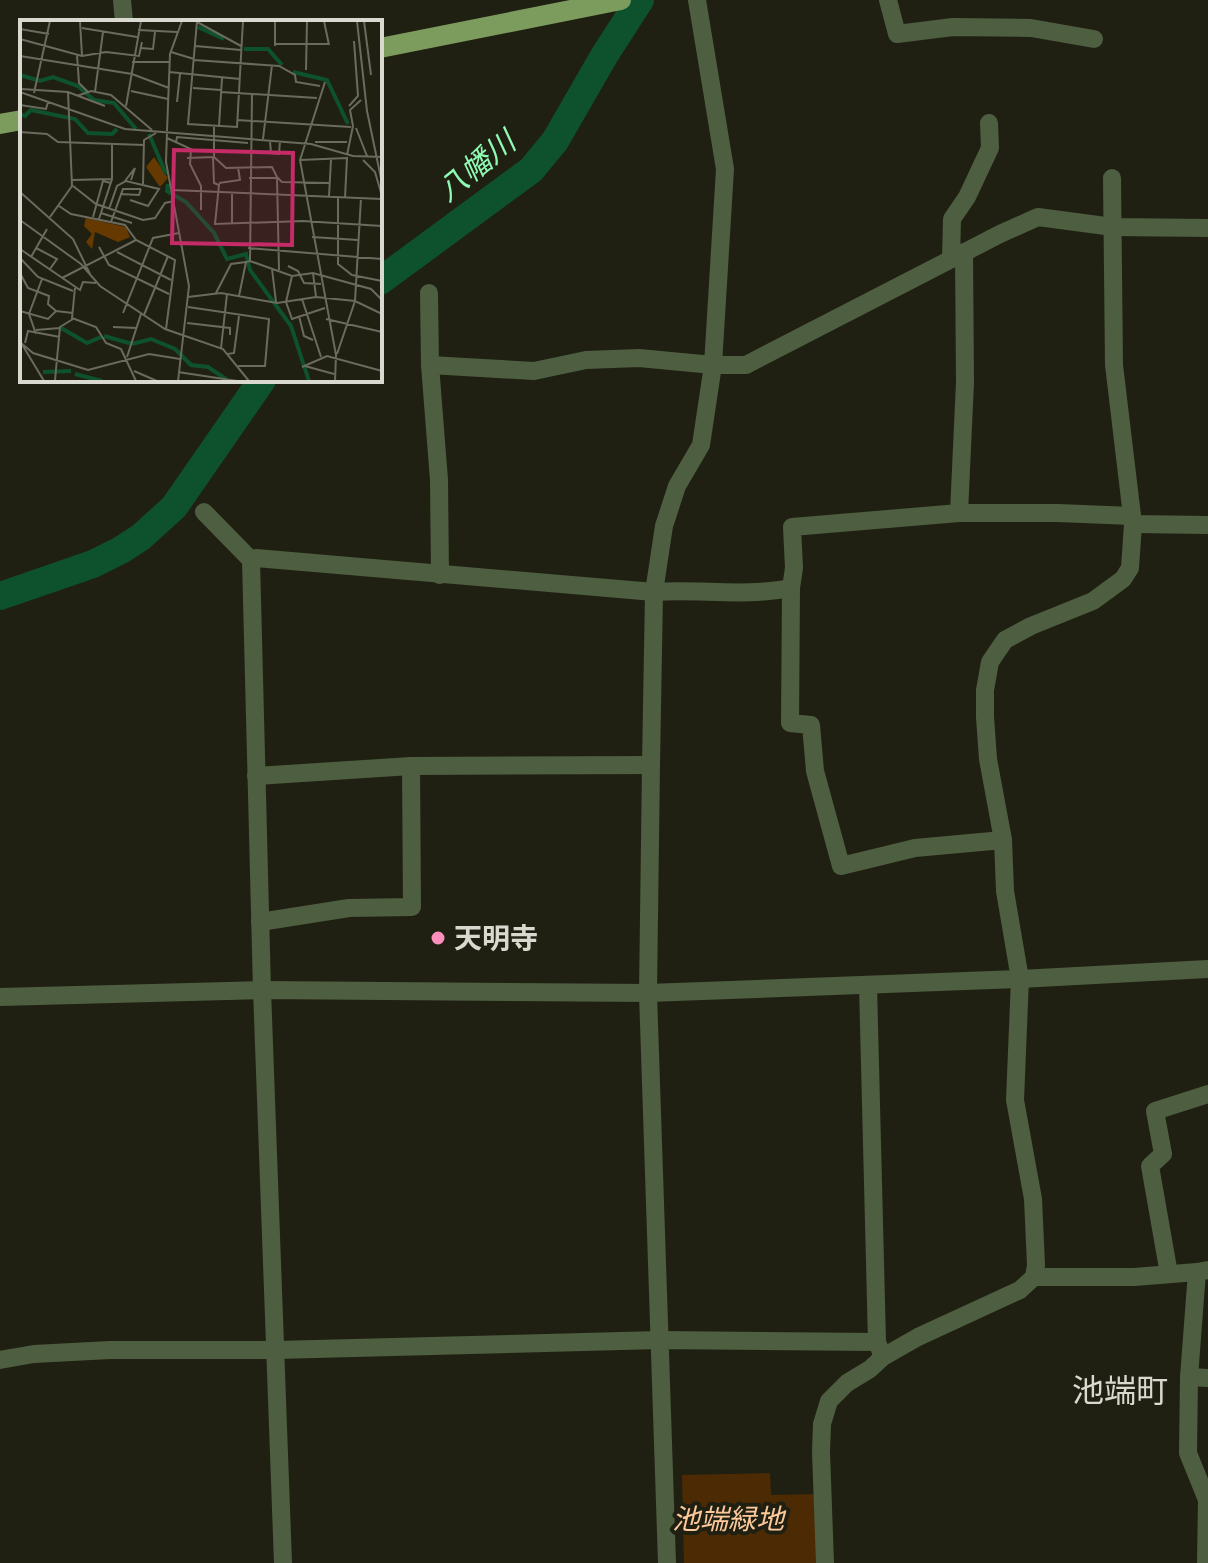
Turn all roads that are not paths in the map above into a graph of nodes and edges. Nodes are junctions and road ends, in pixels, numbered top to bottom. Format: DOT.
graph roads {
  1 [pos="122,0"];
  2 [pos="697,0"];
  3 [pos="888,0"];
  4 [pos="618,1"];
  5 [pos="548,7"];
  6 [pos="124,20"];
  7 [pos="1094,39"];
  8 [pos="382,48"];
  9 [pos="20,120"];
  10 [pos="989,123"];
  11 [pos="0,124"];
  12 [pos="1112,178"];
  13 [pos="1113,227"];
  14 [pos="1208,228"];
  15 [pos="957,256"];
  16 [pos="429,293"];
  17 [pos="430,365"];
  18 [pos="713,365"];
  19 [pos="204,512"];
  20 [pos="959,513"];
  21 [pos="1132,520"];
  22 [pos="1208,525"];
  23 [pos="251,560"];
  24 [pos="440,575"];
  25 [pos="791,588"];
  26 [pos="654,592"];
  27 [pos="651,765"];
  28 [pos="411,766"];
  29 [pos="256,776"];
  30 [pos="1003,840"];
  31 [pos="260,922"];
  32 [pos="1208,969"];
  33 [pos="1020,979"];
  34 [pos="868,985"];
  35 [pos="262,990"];
  36 [pos="648,993"];
  37 [pos="0,997"];
  38 [pos="1208,1094"];
  39 [pos="1203,1271"];
  40 [pos="1169,1274"];
  41 [pos="1034,1277"];
  42 [pos="659,1340"];
  43 [pos="880,1349"];
  44 [pos="276,1350"];
  45 [pos="0,1360"];
  46 [pos="1189,1377"];
  47 [pos="1208,1378"];
  48 [pos="283,1563"];
  49 [pos="667,1563"];
  50 [pos="825,1563"];
  51 [pos="1206,1563"];
  1 -- 6 [label="street"];
  2 -- 18 [label="street"];
  3 -- 7 [label="street"];
  4 -- 5 [label="main road"];
  5 -- 8 [label="main road"];
  9 -- 11 [label="main road"];
  10 -- 15 [label="street"];
  12 -- 13 [label="street"];
  13 -- 14 [label="street"];
  13 -- 15 [label="street"];
  13 -- 21 [label="street"];
  15 -- 18 [label="street"];
  15 -- 20 [label="street"];
  16 -- 17 [label="street"];
  17 -- 18 [label="street"];
  17 -- 24 [label="street"];
  18 -- 26 [label="street"];
  19 -- 23 [label="street"];
  20 -- 21 [label="street"];
  20 -- 25 [label="street"];
  21 -- 22 [label="street"];
  21 -- 30 [label="street"];
  23 -- 24 [label="street"];
  23 -- 29 [label="street"];
  24 -- 26 [label="street"];
  25 -- 26 [label="street"];
  25 -- 30 [label="street"];
  26 -- 27 [label="street"];
  27 -- 28 [label="street"];
  27 -- 36 [label="street"];
  28 -- 29 [label="street"];
  28 -- 31 [label="street"];
  29 -- 31 [label="street"];
  30 -- 33 [label="street"];
  31 -- 35 [label="street"];
  32 -- 33 [label="street"];
  33 -- 34 [label="street"];
  33 -- 41 [label="street"];
  34 -- 36 [label="street"];
  34 -- 43 [label="street"];
  35 -- 36 [label="street"];
  35 -- 37 [label="street"];
  35 -- 44 [label="street"];
  36 -- 42 [label="street"];
  38 -- 40 [label="street"];
  39 -- 40 [label="street"];
  39 -- 46 [label="street"];
  40 -- 41 [label="street"];
  41 -- 43 [label="street"];
  42 -- 43 [label="street"];
  42 -- 44 [label="street"];
  42 -- 49 [label="street"];
  43 -- 50 [label="street"];
  44 -- 45 [label="street"];
  44 -- 48 [label="street"];
  46 -- 47 [label="street"];
  46 -- 51 [label="street"];
}
